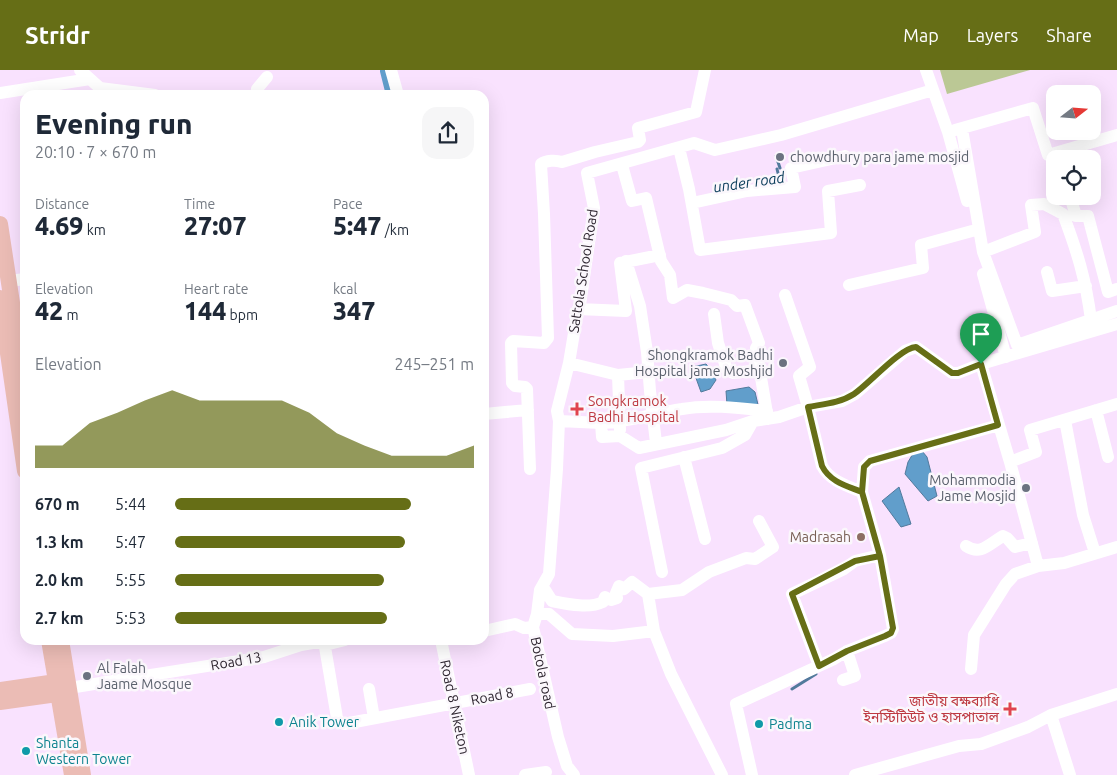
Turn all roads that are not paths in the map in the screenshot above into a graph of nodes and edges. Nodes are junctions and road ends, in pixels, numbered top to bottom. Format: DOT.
graph roads {
  1 [pos="80,70"];
  2 [pos="391,70"];
  3 [pos="705,70"];
  4 [pos="926,70"];
  5 [pos="267,77"];
  6 [pos="90,79"];
  7 [pos="116,90"];
  8 [pos="257,90"];
  9 [pos="397,90"];
  10 [pos="933,90"];
  11 [pos="0,92"];
  12 [pos="962,129"];
  13 [pos="948,132"];
  14 [pos="1117,135"];
  15 [pos="679,148"];
  16 [pos="845,156"];
  17 [pos="622,164"];
  18 [pos="860,185"];
  19 [pos="692,203"];
  20 [pos="1073,205"];
  21 [pos="0,224"];
  22 [pos="972,231"];
  23 [pos="983,252"];
  24 [pos="660,254"];
  25 [pos="626,261"];
  26 [pos="1047,272"];
  27 [pos="11,280"];
  28 [pos="850,284"];
  29 [pos="1086,286"];
  30 [pos="1117,289"];
  31 [pos="785,295"];
  32 [pos="0,298"];
  33 [pos="578,309"];
  34 [pos="1117,311"];
  35 [pos="714,314"];
  36 [pos="1091,320"];
  37 [pos="1117,324"];
  38 [pos="20,349"];
  39 [pos="1006,357"];
  40 [pos="569,363"];
  41 [pos="981,364"];
  42 [pos="760,370"];
  43 [pos="648,372"];
  44 [pos="618,375"];
  45 [pos="1117,404"];
  46 [pos="808,407"];
  47 [pos="528,410"];
  48 [pos="1096,410"];
  49 [pos="489,414"];
  50 [pos="768,415"];
  51 [pos="652,416"];
  52 [pos="559,420"];
  53 [pos="1065,420"];
  54 [pos="620,422"];
  55 [pos="753,422"];
  56 [pos="601,423"];
  57 [pos="998,425"];
  58 [pos="20,436"];
  59 [pos="620,436"];
  60 [pos="656,444"];
  61 [pos="684,457"];
  62 [pos="1108,457"];
  63 [pos="1010,462"];
  64 [pos="530,469"];
  65 [pos="862,492"];
  66 [pos="759,521"];
  67 [pos="705,539"];
  68 [pos="1032,543"];
  69 [pos="966,546"];
  70 [pos="1117,547"];
  71 [pos="1095,553"];
  72 [pos="880,556"];
  73 [pos="1038,566"];
  74 [pos="662,572"];
  75 [pos="540,590"];
  76 [pos="648,594"];
  77 [pos="537,614"];
  78 [pos="533,627"];
  79 [pos="489,630"];
  80 [pos="654,631"];
  81 [pos="50,645"];
  82 [pos="61,645"];
  83 [pos="296,645"];
  84 [pos="325,645"];
  85 [pos="442,645"];
  86 [pos="847,651"];
  87 [pos="819,666"];
  88 [pos="971,669"];
  89 [pos="843,680"];
  90 [pos="60,688"];
  91 [pos="369,689"];
  92 [pos="530,689"];
  93 [pos="0,690"];
  94 [pos="1117,694"];
  95 [pos="0,702"];
  96 [pos="454,703"];
  97 [pos="1051,715"];
  98 [pos="374,718"];
  99 [pos="546,772"];
  100 [pos="72,775"];
  101 [pos="83,775"];
  102 [pos="469,775"];
  103 [pos="525,775"];
  104 [pos="574,775"];
  105 [pos="722,775"];
  106 [pos="752,775"];
  107 [pos="855,775"];
  108 [pos="1070,775"];
  1 -- 6 [label="street"];
  2 -- 9 [label="street"];
  3 -- 47 [label="street"];
  4 -- 10 [label="street"];
  5 -- 8 [label="street"];
  6 -- 7 [label="street"];
  6 -- 11 [label="street"];
  10 -- 13 [label="street"];
  10 -- 15 [label="street, Sattola School Road"];
  12 -- 13 [label="street"];
  12 -- 14 [label="street"];
  12 -- 23 [label="street"];
  13 -- 22 [label="street"];
  15 -- 17 [label="street, Sattola School Road"];
  15 -- 19 [label="street"];
  16 -- 19 [label="street"];
  17 -- 24 [label="street"];
  17 -- 33 [label="street, Sattola School Road"];
  18 -- 19 [label="street"];
  20 -- 30 [label="street"];
  21 -- 27 [label="main road"];
  22 -- 28 [label="street"];
  22 -- 39 [label="street"];
  23 -- 29 [label="street"];
  23 -- 36 [label="street"];
  24 -- 25 [label="street"];
  24 -- 42 [label="street"];
  25 -- 33 [label="street"];
  25 -- 43 [label="street"];
  26 -- 29 [label="street"];
  27 -- 38 [label="main road"];
  29 -- 36 [label="street"];
  31 -- 46 [label="street"];
  32 -- 58 [label="main road"];
  33 -- 40 [label="street, Sattola School Road"];
  34 -- 36 [label="street"];
  35 -- 42 [label="street"];
  37 -- 39 [label="street"];
  39 -- 41 [label="street"];
  40 -- 44 [label="street"];
  40 -- 52 [label="street, Sattola School Road"];
  41 -- 46 [label="street"];
  41 -- 57 [label="street"];
  42 -- 50 [label="street"];
  43 -- 44 [label="street"];
  43 -- 51 [label="street"];
  44 -- 54 [label="street"];
  45 -- 48 [label="street"];
  46 -- 50 [label="street"];
  46 -- 65 [label="street"];
  47 -- 49 [label="street"];
  47 -- 64 [label="street"];
  48 -- 53 [label="street"];
  48 -- 62 [label="street"];
  50 -- 51 [label="street"];
  50 -- 55 [label="street"];
  51 -- 54 [label="street"];
  51 -- 60 [label="street"];
  52 -- 56 [label="street"];
  52 -- 75 [label="street, Botola road"];
  53 -- 63 [label="street"];
  53 -- 71 [label="street"];
  54 -- 56 [label="street"];
  54 -- 59 [label="street"];
  55 -- 60 [label="street"];
  55 -- 61 [label="street"];
  56 -- 59 [label="street"];
  57 -- 63 [label="street"];
  57 -- 65 [label="street"];
  59 -- 60 [label="street"];
  61 -- 67 [label="street"];
  61 -- 74 [label="street"];
  63 -- 68 [label="street"];
  65 -- 72 [label="street"];
  66 -- 76 [label="street"];
  68 -- 69 [label="street"];
  68 -- 73 [label="street"];
  70 -- 71 [label="street"];
  71 -- 73 [label="street"];
  72 -- 86 [label="street"];
  72 -- 87 [label="street"];
  73 -- 88 [label="street"];
  75 -- 76 [label="street"];
  75 -- 77 [label="street, Botola road"];
  76 -- 80 [label="street"];
  77 -- 78 [label="street, Botola road"];
  77 -- 80 [label="street"];
  78 -- 79 [label="street"];
  78 -- 104 [label="street, Botola road"];
  80 -- 105 [label="street"];
  81 -- 90 [label="main road"];
  82 -- 90 [label="main road"];
  83 -- 90 [label="street, Road 13"];
  84 -- 98 [label="street"];
  85 -- 96 [label="street, Road 8 Niketon"];
  86 -- 87 [label="street"];
  86 -- 89 [label="street"];
  87 -- 106 [label="street"];
  90 -- 93 [label="main road"];
  90 -- 95 [label="main road"];
  90 -- 100 [label="main road"];
  90 -- 101 [label="main road"];
  91 -- 98 [label="street"];
  92 -- 96 [label="street, Road 8"];
  94 -- 97 [label="street"];
  96 -- 98 [label="street"];
  96 -- 102 [label="street, Road 8 Niketon"];
  97 -- 107 [label="street"];
  97 -- 108 [label="street"];
  99 -- 103 [label="street"];
}
